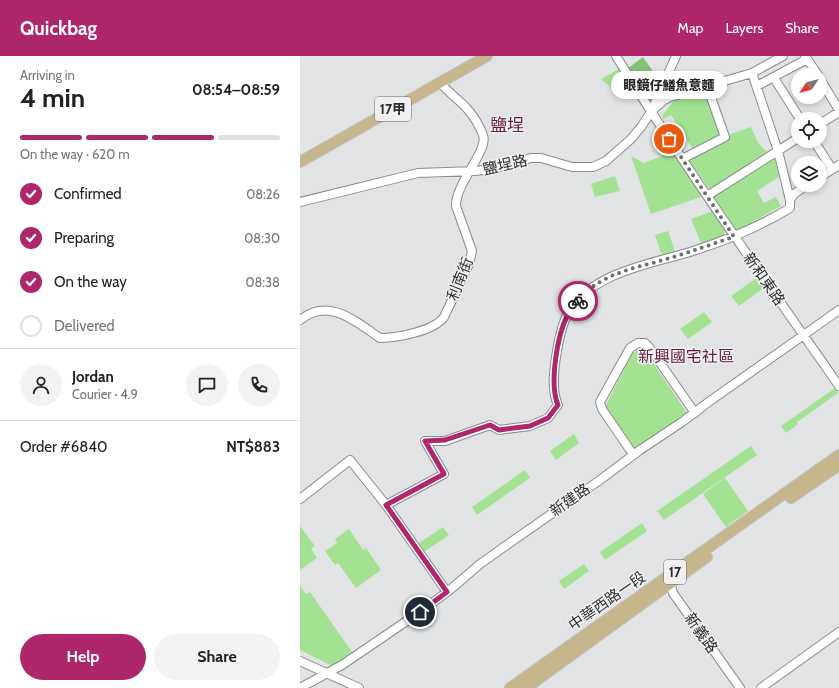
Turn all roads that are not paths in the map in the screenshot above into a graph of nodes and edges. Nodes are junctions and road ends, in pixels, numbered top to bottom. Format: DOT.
graph roads {
  1 [pos="487,56"];
  2 [pos="616,56"];
  3 [pos="676,56"];
  4 [pos="783,56"];
  5 [pos="806,57"];
  6 [pos="813,68"];
  7 [pos="752,73"];
  8 [pos="774,78"];
  9 [pos="440,82"];
  10 [pos="707,86"];
  11 [pos="757,86"];
  12 [pos="827,91"];
  13 [pos="839,111"];
  14 [pos="651,112"];
  15 [pos="796,112"];
  16 [pos="827,119"];
  17 [pos="791,143"];
  18 [pos="820,148"];
  19 [pos="778,151"];
  20 [pos="682,159"];
  21 [pos="300,162"];
  22 [pos="836,167"];
  23 [pos="469,172"];
  24 [pos="827,173"];
  25 [pos="797,192"];
  26 [pos="707,196"];
  27 [pos="790,200"];
  28 [pos="300,202"];
  29 [pos="734,237"];
  30 [pos="839,310"];
  31 [pos="300,320"];
  32 [pos="804,336"];
  33 [pos="839,386"];
  34 [pos="695,413"];
  35 [pos="634,454"];
  36 [pos="839,455"];
  37 [pos="839,465"];
  38 [pos="300,499"];
  39 [pos="386,505"];
  40 [pos="669,580"];
  41 [pos="447,592"];
  42 [pos="839,632"];
  43 [pos="300,661"];
  44 [pos="328,673"];
  45 [pos="300,688"];
  46 [pos="359,688"];
  47 [pos="510,688"];
  48 [pos="526,688"];
  49 [pos="740,688"];
  50 [pos="760,688"];
  1 -- 9 [label="main road, 17甲"];
  2 -- 14 [label="street, 新和東路"];
  3 -- 14 [label="street, 鹽埕路"];
  4 -- 7 [label="street"];
  5 -- 6 [label="street"];
  5 -- 8 [label="street"];
  7 -- 10 [label="street"];
  7 -- 11 [label="street"];
  8 -- 11 [label="street"];
  8 -- 15 [label="street"];
  9 -- 21 [label="main road, 17甲"];
  9 -- 23 [label="street, 利南街"];
  10 -- 14 [label="street"];
  10 -- 20 [label="street"];
  11 -- 19 [label="street"];
  12 -- 13 [label="street"];
  13 -- 16 [label="street"];
  14 -- 20 [label="street, 新和東路"];
  14 -- 23 [label="street, 鹽埕路"];
  17 -- 19 [label="street"];
  18 -- 22 [label="street"];
  19 -- 26 [label="street"];
  19 -- 27 [label="street"];
  20 -- 26 [label="street, 新和東路"];
  22 -- 24 [label="street"];
  23 -- 28 [label="street, 鹽埕路"];
  23 -- 31 [label="street, 利南街"];
  25 -- 27 [label="street"];
  26 -- 29 [label="street, 新和東路"];
  27 -- 29 [label="street"];
  29 -- 32 [label="street, 新和東路"];
  29 -- 39 [label="street"];
  30 -- 32 [label="street, 新建路"];
  32 -- 33 [label="street, 新和東路"];
  32 -- 34 [label="street, 新建路"];
  34 -- 35 [label="street, 新建路"];
  34 -- 35 [label="street"];
  35 -- 41 [label="street, 新建路"];
  36 -- 40 [label="main road, 中華西路一段 / 17"];
  37 -- 40 [label="main road, 中華西路一段 / 17"];
  38 -- 39 [label="street"];
  39 -- 41 [label="street"];
  40 -- 47 [label="main road, 中華西路一段 / 17"];
  40 -- 48 [label="main road, 中華西路一段 / 17"];
  40 -- 49 [label="street, 新義路"];
  41 -- 44 [label="street, 新建路"];
  42 -- 50 [label="street"];
  43 -- 44 [label="street"];
  44 -- 45 [label="street, 新建路"];
  44 -- 46 [label="street"];
}
